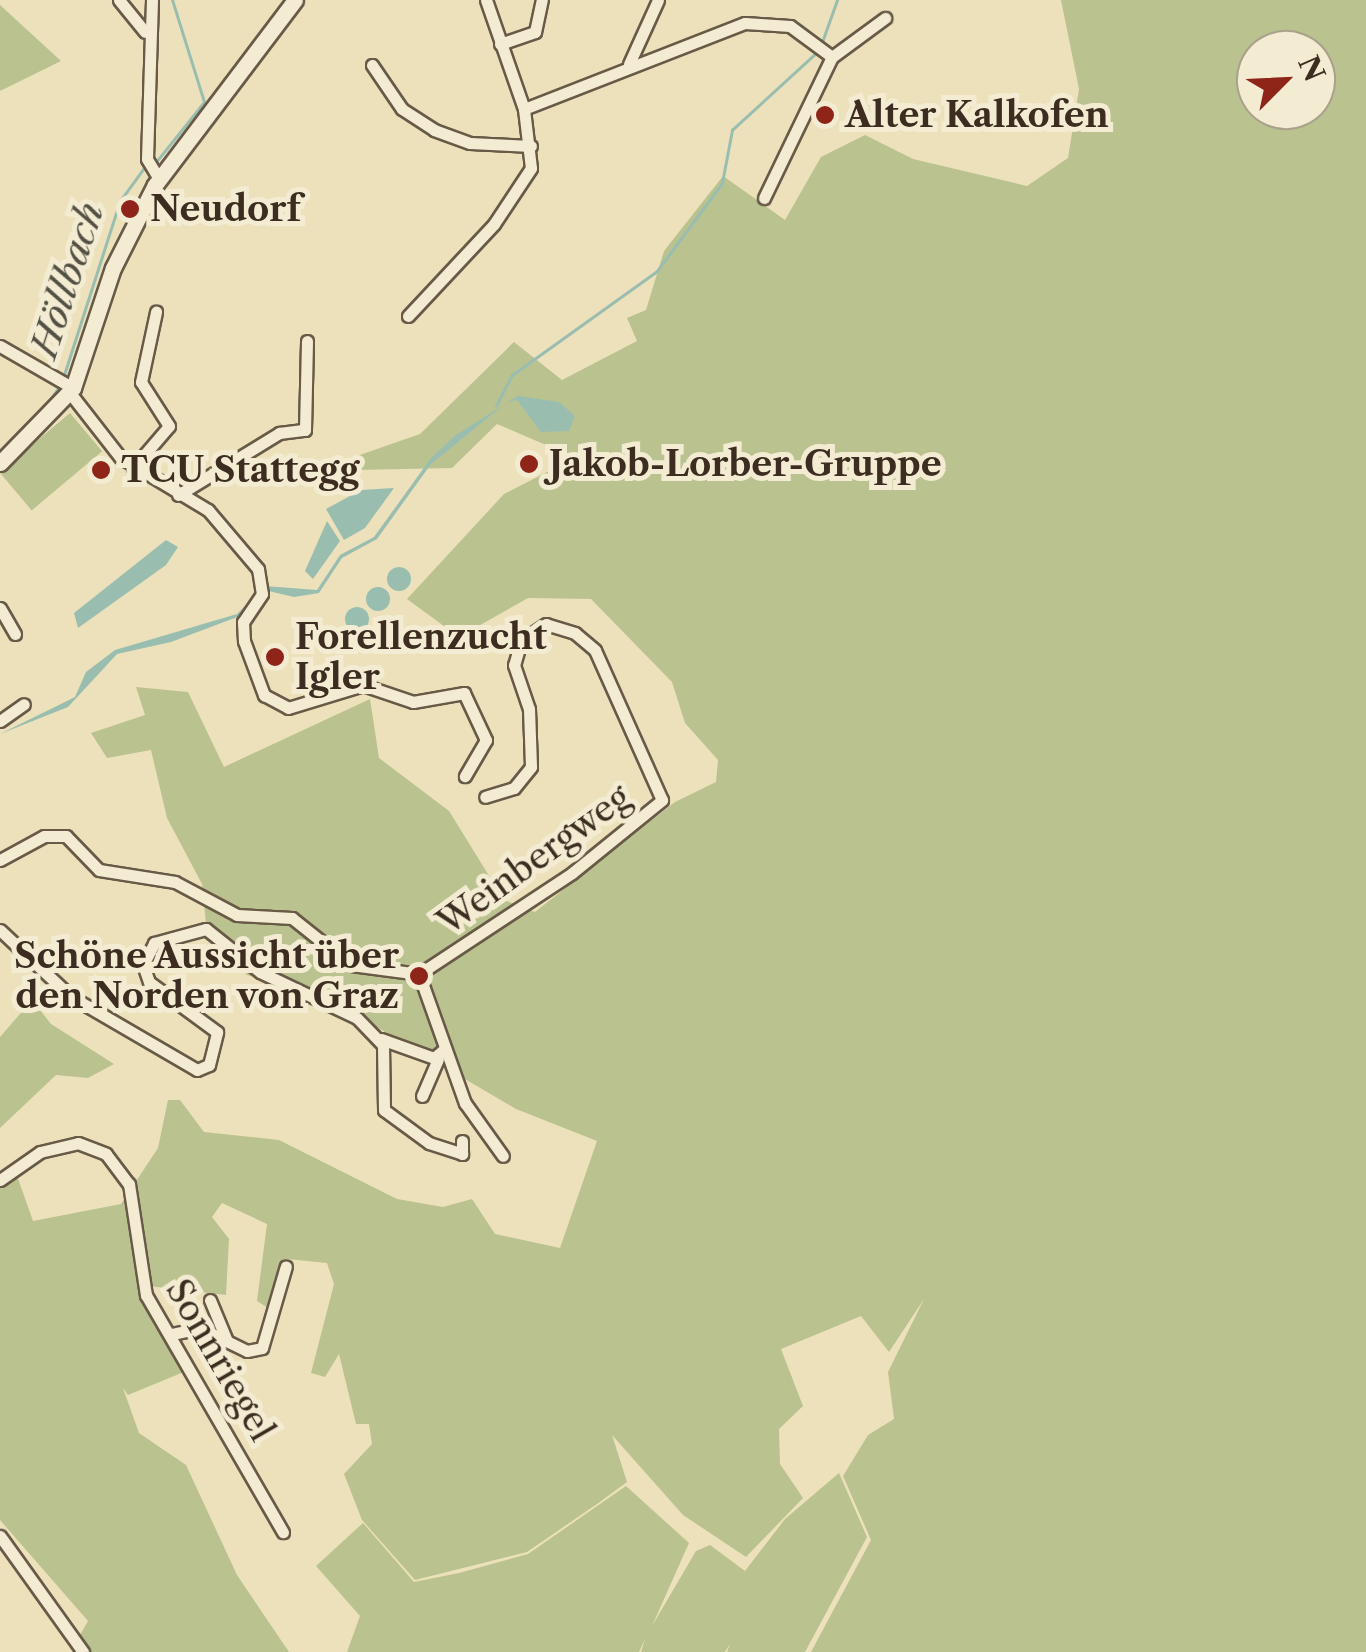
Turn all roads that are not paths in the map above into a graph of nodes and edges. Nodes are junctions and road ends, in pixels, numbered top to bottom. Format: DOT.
graph roads {
  1 [pos="119,0"];
  2 [pos="152,0"];
  3 [pos="295,0"];
  4 [pos="486,0"];
  5 [pos="542,0"];
  6 [pos="658,0"];
  7 [pos="885,18"];
  8 [pos="145,32"];
  9 [pos="500,44"];
  10 [pos="825,48"];
  11 [pos="629,64"];
  12 [pos="372,65"];
  13 [pos="524,109"];
  14 [pos="531,146"];
  15 [pos="159,180"];
  16 [pos="764,198"];
  17 [pos="156,312"];
  18 [pos="408,316"];
  19 [pos="306,341"];
  20 [pos="0,346"];
  21 [pos="71,391"];
  22 [pos="0,463"];
  23 [pos="133,468"];
  24 [pos="178,495"];
  25 [pos="0,608"];
  26 [pos="16,634"];
  27 [pos="24,704"];
  28 [pos="0,721"];
  29 [pos="465,776"];
  30 [pos="485,797"];
  31 [pos="0,860"];
  32 [pos="0,930"];
  33 [pos="419,974"];
  34 [pos="381,1039"];
  35 [pos="440,1055"];
  36 [pos="422,1096"];
  37 [pos="462,1142"];
  38 [pos="503,1156"];
  39 [pos="0,1180"];
  40 [pos="286,1266"];
  41 [pos="210,1300"];
  42 [pos="172,1334"];
  43 [pos="227,1341"];
  44 [pos="284,1532"];
  45 [pos="0,1536"];
  46 [pos="84,1652"];
  1 -- 8 [label="street"];
  2 -- 8 [label="street"];
  3 -- 15 [label="main road"];
  4 -- 9 [label="street"];
  5 -- 9 [label="street"];
  6 -- 11 [label="street"];
  7 -- 10 [label="street"];
  8 -- 15 [label="street"];
  9 -- 13 [label="street"];
  10 -- 11 [label="street"];
  10 -- 16 [label="street"];
  11 -- 13 [label="street"];
  12 -- 14 [label="street"];
  13 -- 14 [label="street"];
  14 -- 18 [label="street"];
  15 -- 21 [label="main road"];
  17 -- 23 [label="street"];
  19 -- 24 [label="street"];
  20 -- 21 [label="street"];
  21 -- 22 [label="main road"];
  21 -- 23 [label="street"];
  23 -- 24 [label="street"];
  24 -- 29 [label="street"];
  25 -- 26 [label="street"];
  27 -- 28 [label="street"];
  30 -- 33 [label="street, Weinbergweg"];
  31 -- 33 [label="street, Weinbergweg"];
  32 -- 34 [label="street"];
  33 -- 35 [label="street, Weinbergweg"];
  34 -- 35 [label="street"];
  34 -- 37 [label="street"];
  35 -- 36 [label="street"];
  35 -- 38 [label="street, Weinbergweg"];
  39 -- 42 [label="street, Sonnriegel"];
  40 -- 43 [label="street"];
  41 -- 43 [label="street"];
  42 -- 43 [label="street"];
  42 -- 44 [label="street, Sonnriegel"];
  45 -- 46 [label="street"];
}
